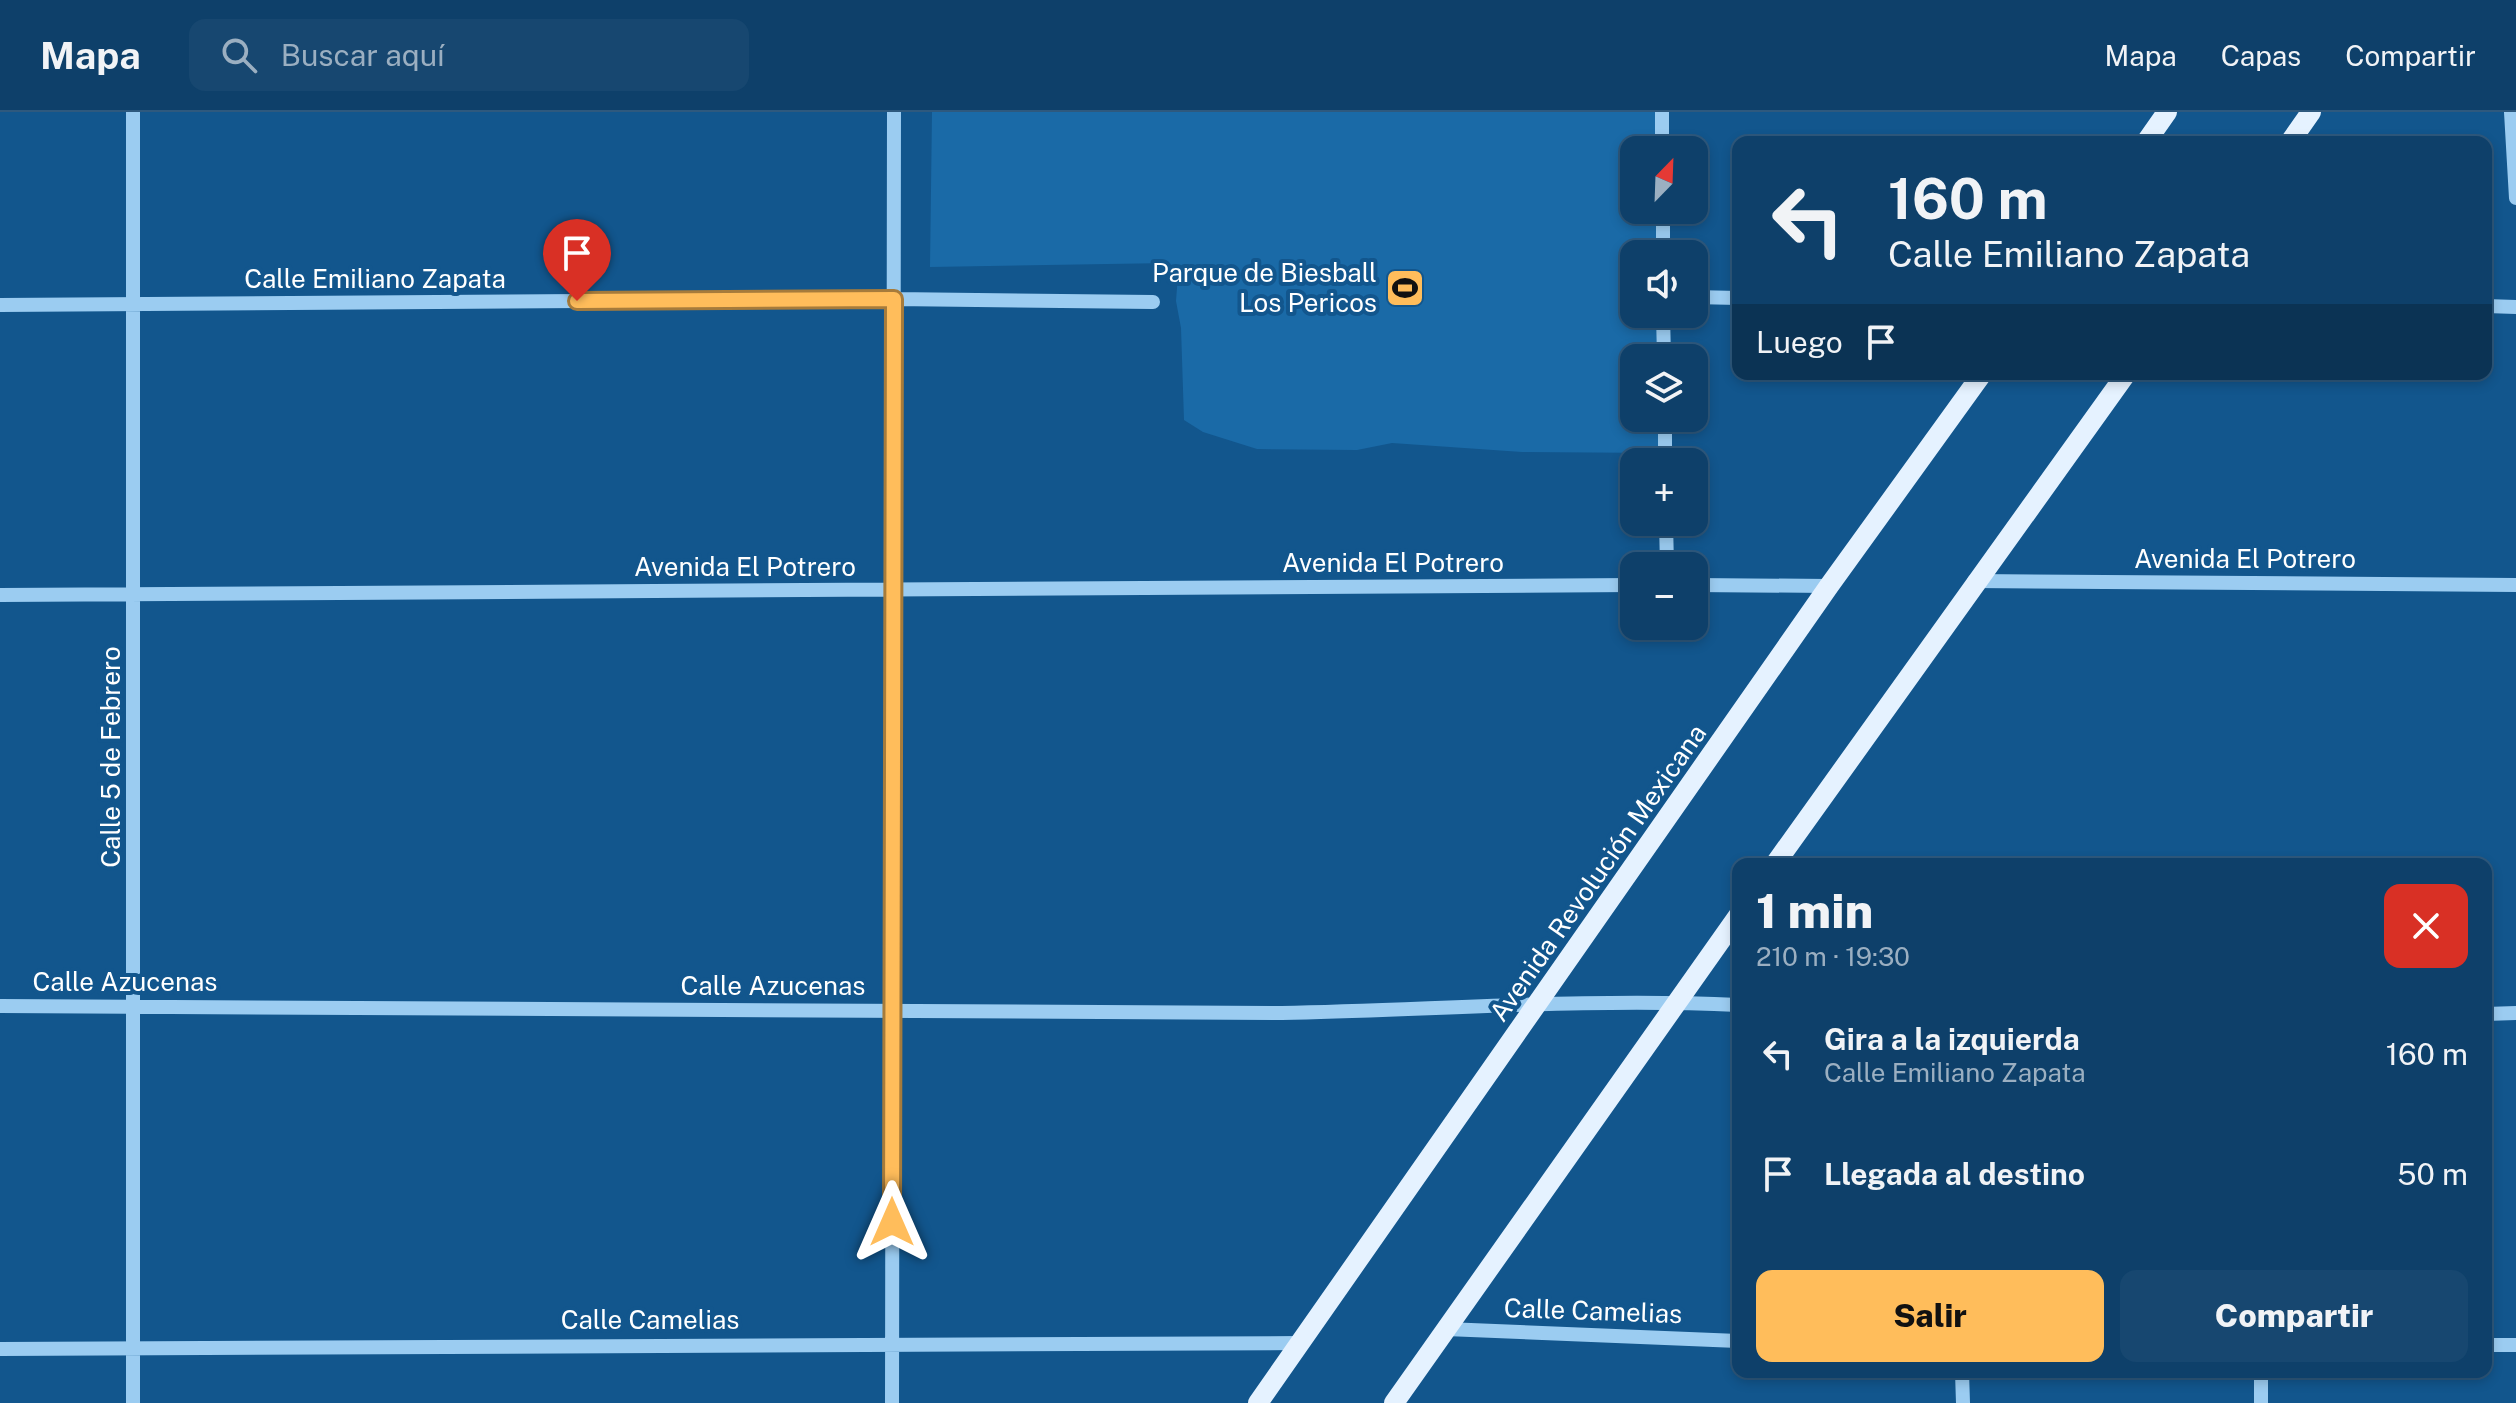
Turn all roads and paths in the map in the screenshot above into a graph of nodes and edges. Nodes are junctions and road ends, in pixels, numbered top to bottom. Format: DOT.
graph roads {
  1 [pos="133,112"];
  2 [pos="894,112"];
  3 [pos="1662,112"];
  4 [pos="2167,112"];
  5 [pos="2311,112"];
  6 [pos="2511,112"];
  7 [pos="1662,136"];
  8 [pos="2150,136"];
  9 [pos="2294,136"];
  10 [pos="2516,198"];
  11 [pos="1708,297"];
  12 [pos="1732,298"];
  13 [pos="894,299"];
  14 [pos="1153,302"];
  15 [pos="0,305"];
  16 [pos="134,305"];
  17 [pos="2492,306"];
  18 [pos="2516,307"];
  19 [pos="1978,380"];
  20 [pos="2122,380"];
  21 [pos="1974,581"];
  22 [pos="1620,585"];
  23 [pos="1708,585"];
  24 [pos="2516,585"];
  25 [pos="1829,586"];
  26 [pos="893,591"];
  27 [pos="136,592"];
  28 [pos="0,595"];
  29 [pos="1779,858"];
  30 [pos="1732,924"];
  31 [pos="1677,1002"];
  32 [pos="1539,1004"];
  33 [pos="1732,1005"];
  34 [pos="0,1006"];
  35 [pos="133,1006"];
  36 [pos="892,1011"];
  37 [pos="2516,1013"];
  38 [pos="2492,1014"];
  39 [pos="1446,1329"];
  40 [pos="1732,1341"];
  41 [pos="892,1343"];
  42 [pos="1300,1343"];
  43 [pos="2492,1345"];
  44 [pos="2516,1345"];
  45 [pos="133,1347"];
  46 [pos="0,1349"];
  47 [pos="1962,1378"];
  48 [pos="2261,1378"];
  49 [pos="133,1403"];
  50 [pos="892,1403"];
  51 [pos="1258,1403"];
  52 [pos="1394,1403"];
  53 [pos="1963,1403"];
  54 [pos="2261,1403"];
  1 -- 16 [label="street, Calle 5 de Febrero"];
  2 -- 13 [label="street"];
  3 -- 7 [label="street"];
  4 -- 8 [label="main road"];
  5 -- 9 [label="main road"];
  6 -- 10 [label="street"];
  11 -- 12 [label="street"];
  13 -- 14 [label="street, Calle Emiliano Zapata"];
  13 -- 16 [label="street, Calle Emiliano Zapata"];
  13 -- 26 [label="street"];
  15 -- 16 [label="street, Calle Emiliano Zapata"];
  16 -- 27 [label="street, Calle 5 de Febrero"];
  17 -- 18 [label="street"];
  19 -- 25 [label="main road, Avenida Revolución Mexicana"];
  20 -- 21 [label="main road"];
  21 -- 24 [label="street, Avenida El Potrero"];
  21 -- 29 [label="main road"];
  22 -- 26 [label="street, Avenida El Potrero"];
  23 -- 25 [label="street"];
  25 -- 32 [label="main road, Avenida Revolución Mexicana"];
  26 -- 27 [label="street, Avenida El Potrero"];
  26 -- 36 [label="street"];
  27 -- 28 [label="street, Avenida El Potrero"];
  27 -- 35 [label="street, Calle 5 de Febrero"];
  30 -- 31 [label="main road"];
  31 -- 32 [label="street, Calle Azucenas"];
  31 -- 33 [label="street, Calle Azucenas"];
  31 -- 39 [label="main road"];
  32 -- 36 [label="street, Calle Azucenas"];
  32 -- 42 [label="main road, Avenida Revolución Mexicana"];
  34 -- 35 [label="street, Calle Azucenas"];
  35 -- 36 [label="street, Calle Azucenas"];
  35 -- 45 [label="street, Calle 5 de Febrero"];
  36 -- 41 [label="street"];
  37 -- 38 [label="street"];
  39 -- 40 [label="street, Calle Camelias"];
  39 -- 52 [label="main road"];
  41 -- 42 [label="street, Calle Camelias"];
  41 -- 45 [label="street, Calle Camelias"];
  41 -- 50 [label="street"];
  42 -- 51 [label="main road, Avenida Revolución Mexicana"];
  43 -- 44 [label="street"];
  45 -- 46 [label="street, Calle Camelias"];
  45 -- 49 [label="street, Calle 5 de Febrero"];
  47 -- 53 [label="street"];
  48 -- 54 [label="street"];
}
